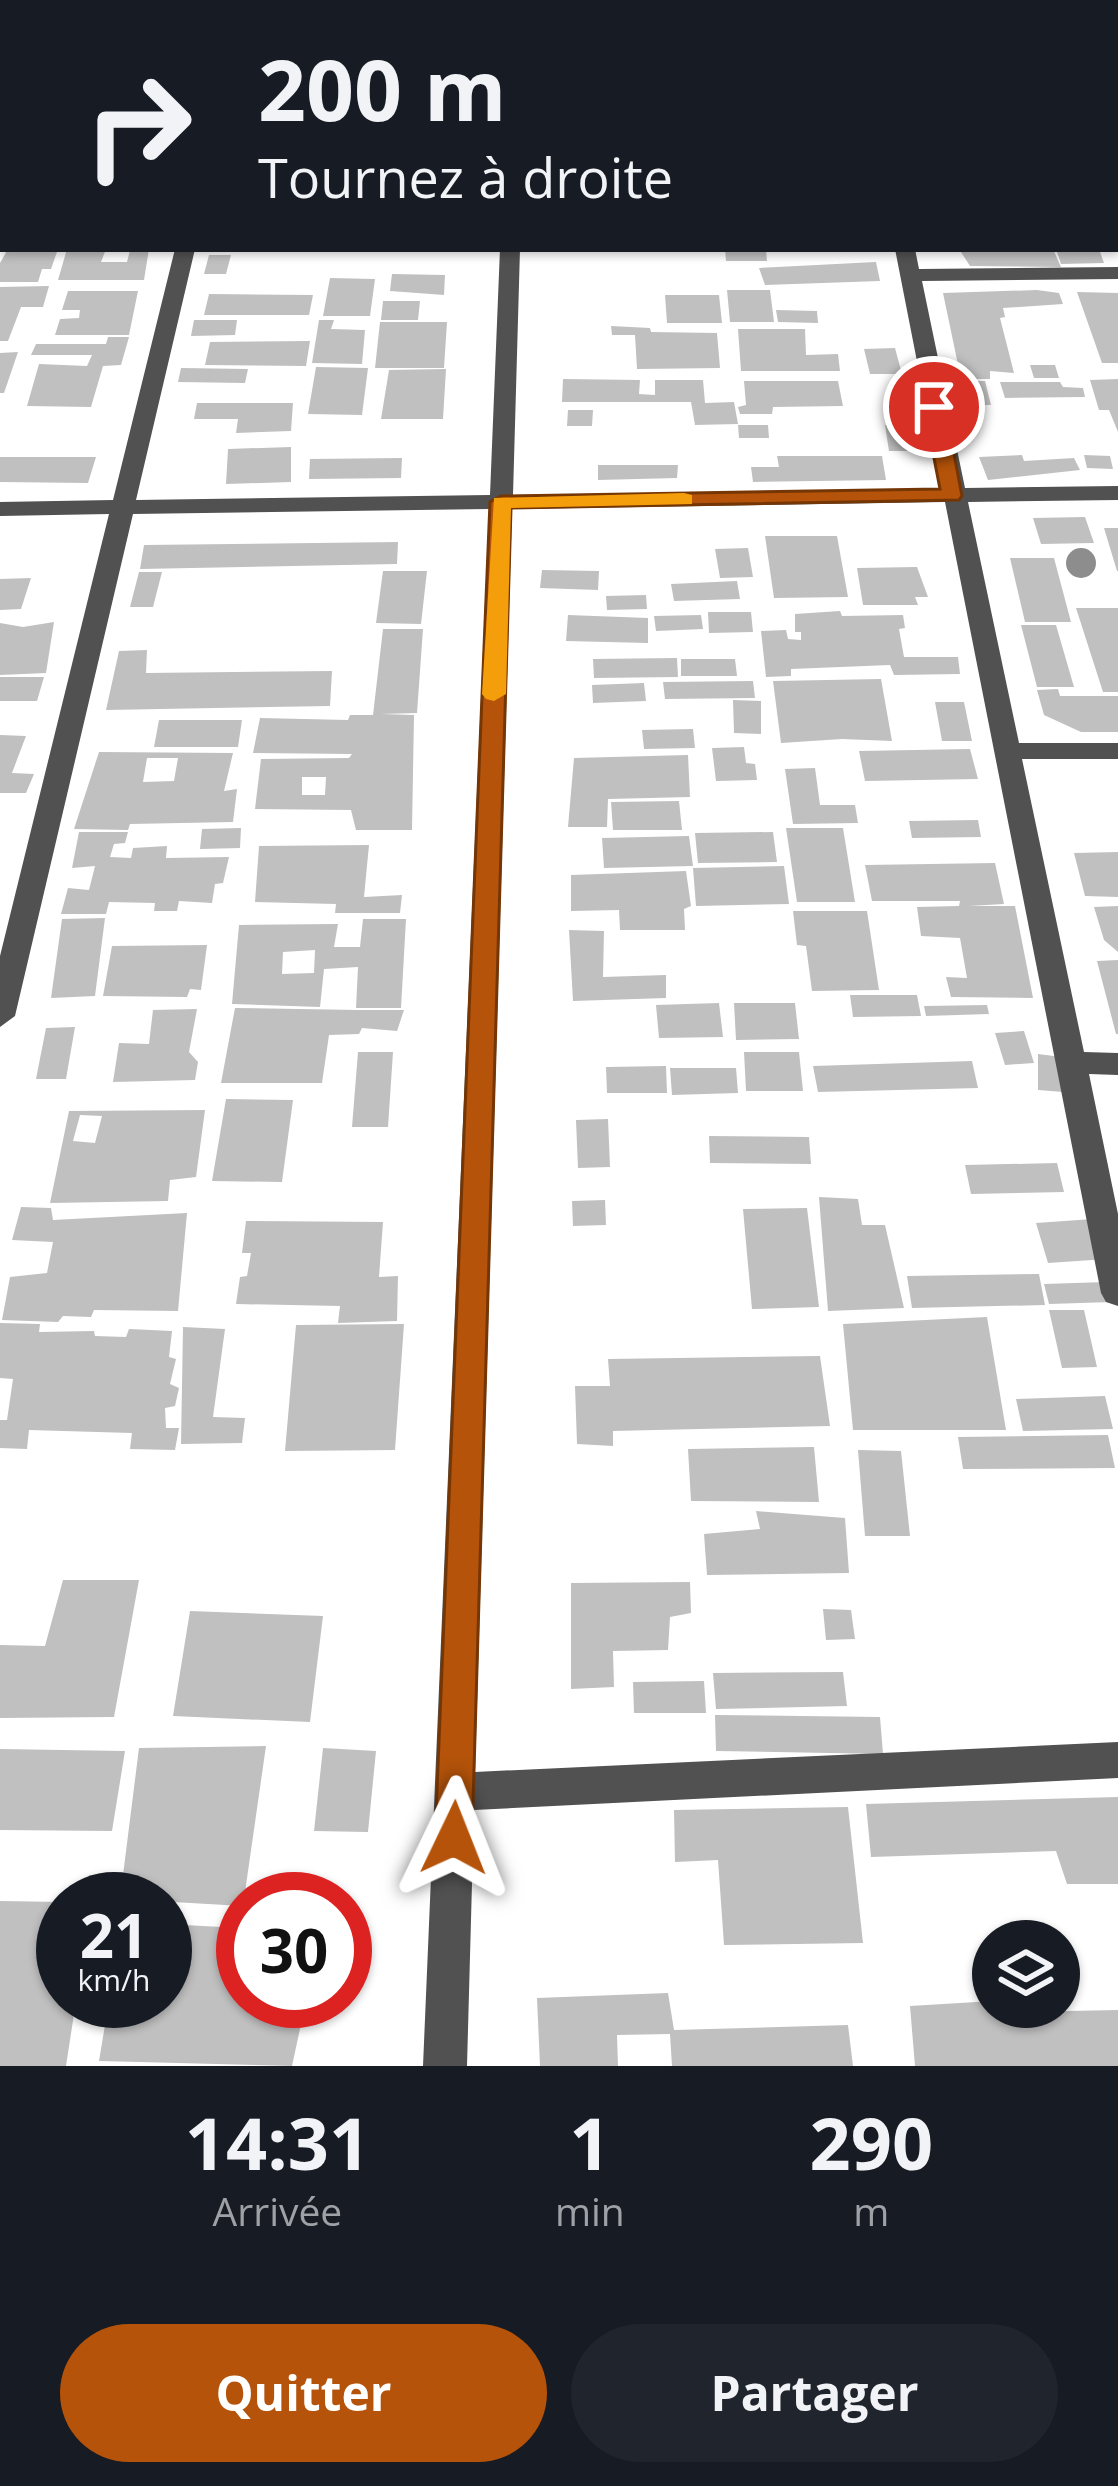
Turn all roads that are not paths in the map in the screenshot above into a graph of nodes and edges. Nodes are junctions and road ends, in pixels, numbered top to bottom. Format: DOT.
graph roads {
  1 [pos="184,252"];
  2 [pos="510,252"];
  3 [pos="907,262"];
  4 [pos="1118,273"];
  5 [pos="1118,493"];
  6 [pos="951,496"];
  7 [pos="501,502"];
  8 [pos="122,507"];
  9 [pos="0,509"];
  10 [pos="1004,751"];
  11 [pos="1118,751"];
  12 [pos="0,1016"];
  13 [pos="1070,1063"];
  14 [pos="1118,1064"];
  15 [pos="1118,1293"];
  16 [pos="1118,1760"];
  17 [pos="455,1792"];
  18 [pos="445,2066"];
  1 -- 8 [label="street"];
  2 -- 7 [label="street"];
  3 -- 4 [label="street"];
  3 -- 6 [label="street"];
  5 -- 6 [label="street"];
  6 -- 7 [label="street"];
  6 -- 10 [label="street"];
  7 -- 8 [label="street"];
  7 -- 17 [label="street"];
  8 -- 9 [label="street"];
  8 -- 12 [label="street"];
  10 -- 11 [label="street"];
  10 -- 13 [label="street"];
  13 -- 14 [label="street"];
  13 -- 15 [label="street"];
  16 -- 17 [label="street"];
  17 -- 18 [label="street"];
}
